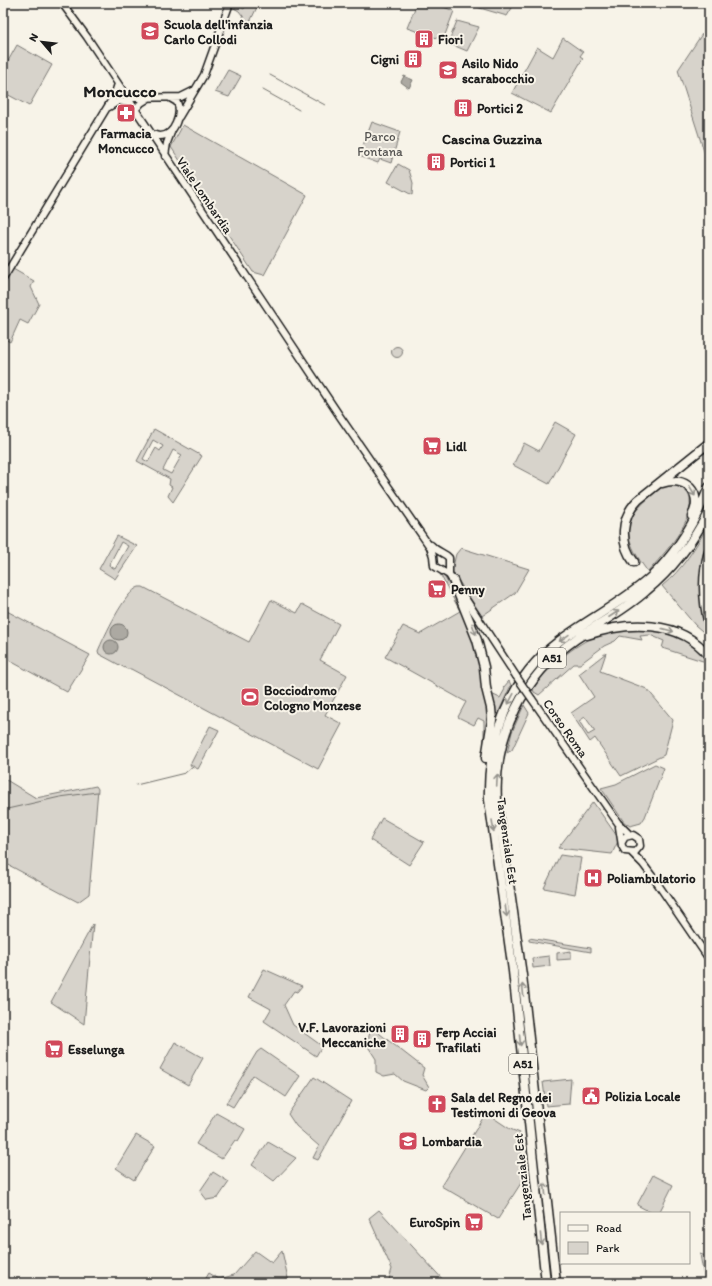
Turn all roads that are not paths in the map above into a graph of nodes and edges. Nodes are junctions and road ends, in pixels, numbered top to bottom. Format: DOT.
graph roads {
  1 [pos="62,3"];
  2 [pos="230,3"];
  3 [pos="118,84"];
  4 [pos="196,88"];
  5 [pos="125,95"];
  6 [pos="114,96"];
  7 [pos="150,97"];
  8 [pos="168,97"];
  9 [pos="119,101"];
  10 [pos="130,103"];
  11 [pos="135,110"];
  12 [pos="105,111"];
  13 [pos="179,117"];
  14 [pos="174,126"];
  15 [pos="150,134"];
  16 [pos="165,156"];
  17 [pos="3,279"];
  18 [pos="709,443"];
  19 [pos="381,474"];
  20 [pos="658,484"];
  21 [pos="709,487"];
  22 [pos="709,511"];
  23 [pos="709,551"];
  24 [pos="440,553"];
  25 [pos="434,558"];
  26 [pos="634,562"];
  27 [pos="449,566"];
  28 [pos="441,570"];
  29 [pos="658,570"];
  30 [pos="451,577"];
  31 [pos="709,625"];
  32 [pos="575,639"];
  33 [pos="709,656"];
  34 [pos="490,800"];
  35 [pos="618,824"];
  36 [pos="630,835"];
  37 [pos="622,842"];
  38 [pos="639,847"];
  39 [pos="632,853"];
  40 [pos="643,864"];
  41 [pos="709,959"];
  42 [pos="546,1283"];
  43 [pos="556,1283"];
  1 -- 3 [label="main road, Viale Lombardia"];
  2 -- 4 [label="main road"];
  3 -- 5 [label="main road, Viale Lombardia"];
  3 -- 6 [label="main road"];
  4 -- 8 [label="main road"];
  4 -- 13 [label="main road"];
  5 -- 6 [label="main road"];
  5 -- 7 [label="main road"];
  5 -- 9 [label="main road"];
  5 -- 10 [label="main road, Viale Lombardia"];
  6 -- 12 [label="main road"];
  7 -- 8 [label="main road"];
  7 -- 11 [label="main road"];
  8 -- 13 [label="main road"];
  9 -- 10 [label="main road"];
  9 -- 12 [label="main road"];
  10 -- 11 [label="main road, Viale Lombardia"];
  11 -- 15 [label="main road, Viale Lombardia"];
  12 -- 17 [label="main road"];
  13 -- 14 [label="main road"];
  14 -- 15 [label="main road"];
  14 -- 16 [label="main road"];
  15 -- 16 [label="main road, Viale Lombardia"];
  16 -- 19 [label="main road, Viale Lombardia"];
  18 -- 20 [label="highway"];
  19 -- 24 [label="main road"];
  19 -- 25 [label="main road"];
  20 -- 26 [label="highway"];
  20 -- 29 [label="highway, one-way"];
  21 -- 29 [label="highway, Tangenziale Est / A51"];
  32 -- 22 [label="highway, Tangenziale Est / A51, one-way"];
  23 -- 31 [label="highway"];
  24 -- 25 [label="main road"];
  24 -- 27 [label="main road"];
  25 -- 28 [label="main road"];
  27 -- 28 [label="main road"];
  27 -- 30 [label="main road"];
  28 -- 30 [label="main road"];
  29 -- 34 [label="highway, Tangenziale Est / A51, one-way"];
  30 -- 34 [label="highway, one-way"];
  30 -- 35 [label="main road, Corso Roma, bridge"];
  32 -- 33 [label="highway, one-way"];
  43 -- 32 [label="highway, Tangenziale Est / A51, one-way"];
  34 -- 42 [label="highway, Tangenziale Est / A51, one-way"];
  35 -- 36 [label="main road, Corso Roma"];
  35 -- 37 [label="main road, Corso Roma"];
  36 -- 37 [label="main road"];
  36 -- 38 [label="main road"];
  37 -- 39 [label="main road"];
  38 -- 39 [label="main road"];
  38 -- 40 [label="main road"];
  39 -- 40 [label="main road"];
  40 -- 41 [label="main road"];
}
